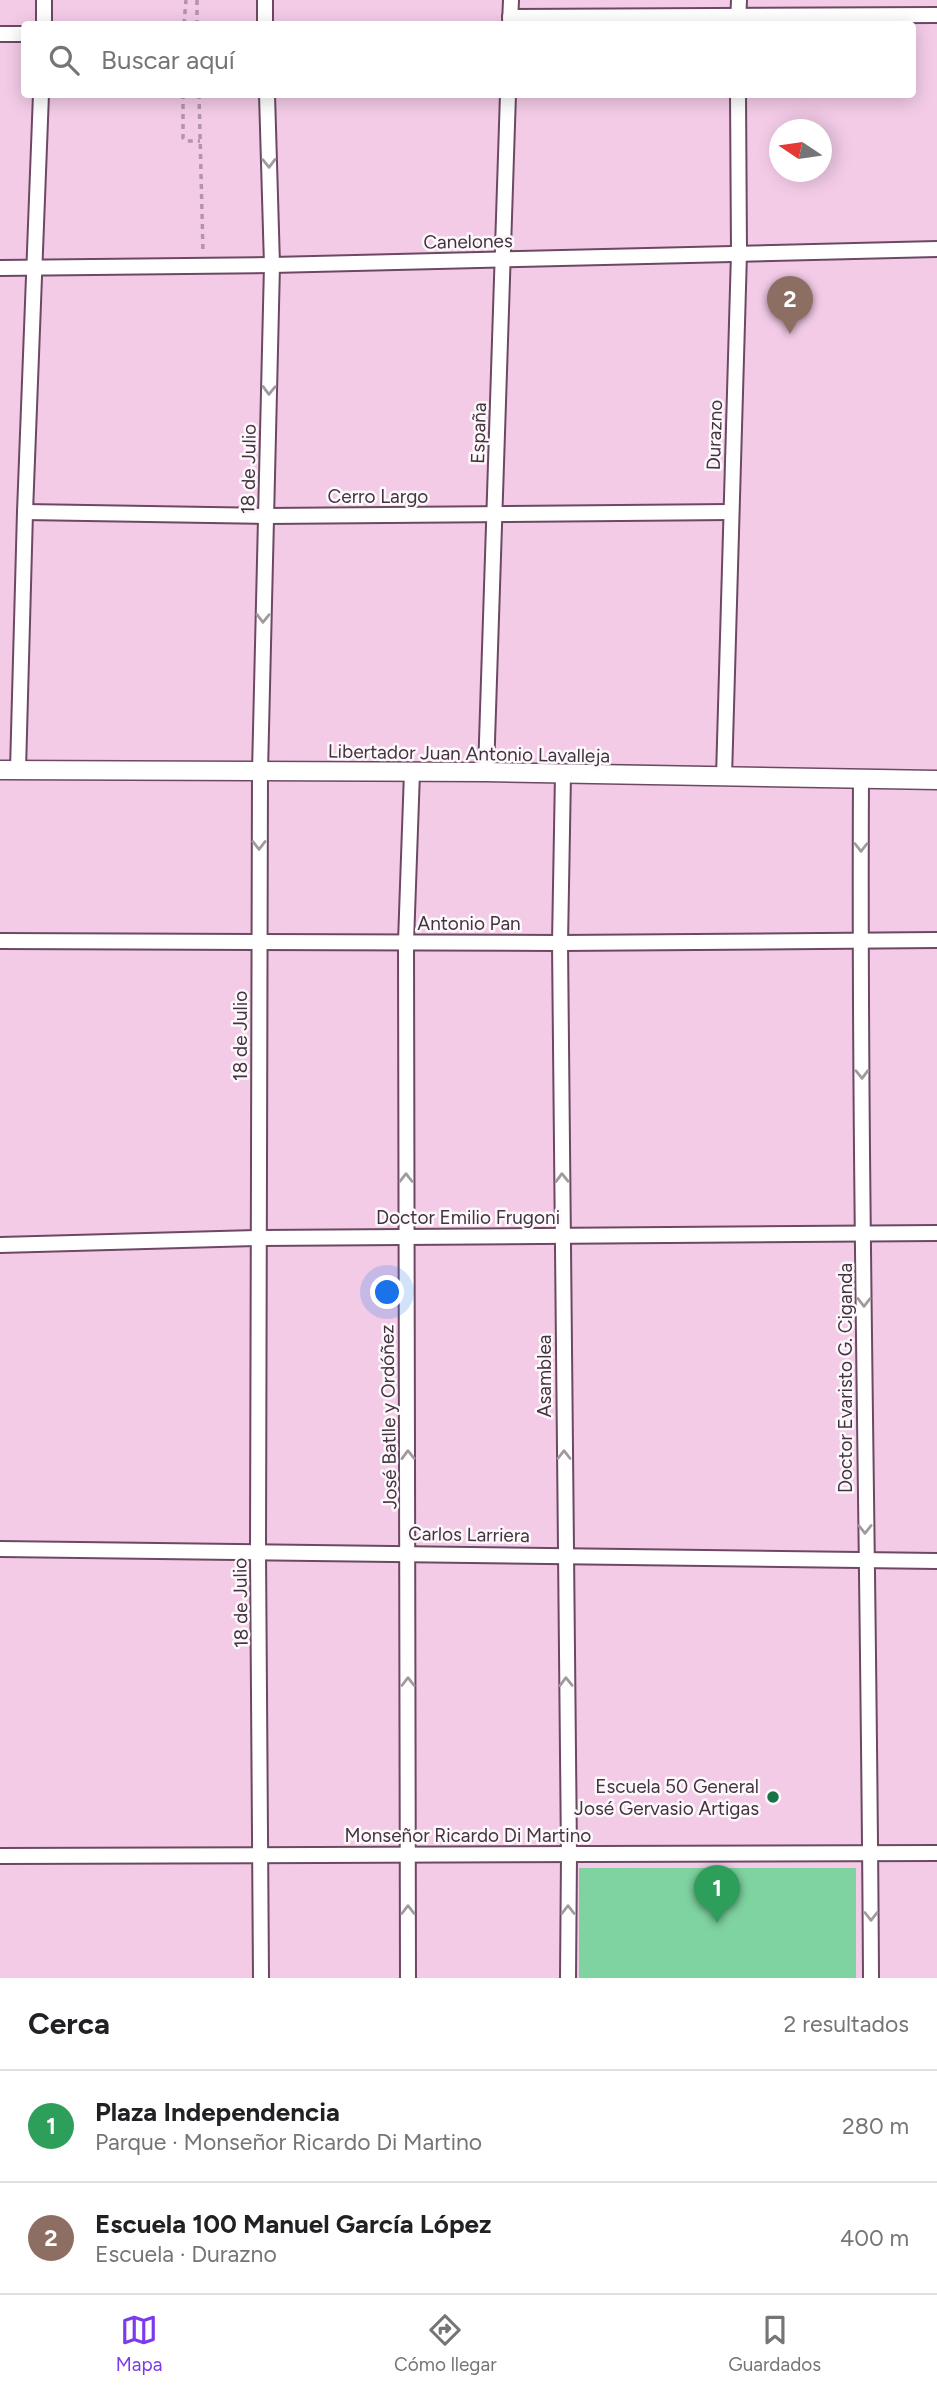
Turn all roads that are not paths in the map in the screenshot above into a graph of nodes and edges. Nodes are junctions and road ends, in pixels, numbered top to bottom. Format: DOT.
graph roads {
  1 [pos="44,0"];
  2 [pos="265,0"];
  3 [pos="511,0"];
  4 [pos="738,13"];
  5 [pos="937,15"];
  6 [pos="44,21"];
  7 [pos="265,21"];
  8 [pos="510,21"];
  9 [pos="0,34"];
  10 [pos="21,34"];
  11 [pos="41,98"];
  12 [pos="267,98"];
  13 [pos="508,98"];
  14 [pos="738,98"];
  15 [pos="937,249"];
  16 [pos="739,253"];
  17 [pos="503,260"];
  18 [pos="272,265"];
  19 [pos="34,267"];
  20 [pos="0,268"];
  21 [pos="25,512"];
  22 [pos="731,512"];
  23 [pos="266,516"];
  24 [pos="495,516"];
  25 [pos="9,770"];
  26 [pos="260,772"];
  27 [pos="412,772"];
  28 [pos="486,772"];
  29 [pos="563,774"];
  30 [pos="724,777"];
  31 [pos="861,779"];
  32 [pos="937,780"];
  33 [pos="259,940"];
  34 [pos="937,940"];
  35 [pos="0,941"];
  36 [pos="860,941"];
  37 [pos="406,942"];
  38 [pos="560,943"];
  39 [pos="937,1233"];
  40 [pos="863,1234"];
  41 [pos="563,1236"];
  42 [pos="405,1237"];
  43 [pos="260,1238"];
  44 [pos="0,1245"];
  45 [pos="0,1549"];
  46 [pos="258,1552"];
  47 [pos="409,1553"];
  48 [pos="565,1554"];
  49 [pos="866,1560"];
  50 [pos="937,1561"];
  51 [pos="870,1853"];
  52 [pos="937,1853"];
  53 [pos="407,1854"];
  54 [pos="569,1854"];
  55 [pos="261,1855"];
  56 [pos="0,1856"];
  57 [pos="261,1978"];
  58 [pos="408,1978"];
  59 [pos="568,1978"];
  60 [pos="871,1978"];
  1 -- 6 [label="street"];
  2 -- 7 [label="street"];
  3 -- 8 [label="street"];
  4 -- 5 [label="street"];
  4 -- 8 [label="street"];
  9 -- 10 [label="street"];
  11 -- 19 [label="street"];
  12 -- 18 [label="street, 18 de Julio, one-way"];
  13 -- 17 [label="street, España"];
  14 -- 16 [label="street, Durazno"];
  15 -- 16 [label="street, Canelones"];
  16 -- 17 [label="street, Canelones"];
  16 -- 22 [label="street, Durazno"];
  17 -- 18 [label="street, Canelones"];
  17 -- 24 [label="street, España"];
  18 -- 19 [label="street, Canelones"];
  18 -- 23 [label="street, 18 de Julio, one-way"];
  19 -- 20 [label="street, Canelones"];
  19 -- 21 [label="street"];
  21 -- 23 [label="street, Cerro Largo"];
  21 -- 25 [label="street"];
  22 -- 24 [label="street, Cerro Largo"];
  22 -- 30 [label="street, Durazno"];
  23 -- 24 [label="street, Cerro Largo"];
  23 -- 26 [label="street, 18 de Julio, one-way"];
  24 -- 28 [label="street, España"];
  25 -- 26 [label="street, Libertador Juan Antonio Lavalleja"];
  26 -- 27 [label="street, Libertador Juan Antonio Lavalleja"];
  26 -- 33 [label="street, 18 de Julio, one-way"];
  27 -- 28 [label="street, Libertador Juan Antonio Lavalleja"];
  27 -- 37 [label="street, José Batlle y Ordóñez"];
  28 -- 29 [label="street, Libertador Juan Antonio Lavalleja"];
  29 -- 30 [label="street, Libertador Juan Antonio Lavalleja"];
  29 -- 38 [label="street, Asamblea"];
  30 -- 31 [label="street, Libertador Juan Antonio Lavalleja"];
  31 -- 32 [label="street, Libertador Juan Antonio Lavalleja"];
  31 -- 36 [label="street, Doctor Evaristo G. Ciganda, one-way"];
  33 -- 35 [label="street, Antonio Pan"];
  33 -- 37 [label="street, Antonio Pan"];
  33 -- 43 [label="street, 18 de Julio"];
  34 -- 36 [label="street, Antonio Pan"];
  36 -- 38 [label="street, Antonio Pan"];
  36 -- 40 [label="street, Doctor Evaristo G. Ciganda, one-way"];
  37 -- 38 [label="street, Antonio Pan"];
  42 -- 37 [label="street, José Batlle y Ordóñez, one-way"];
  41 -- 38 [label="street, Asamblea, one-way"];
  39 -- 40 [label="street, Doctor Emilio Frugoni"];
  40 -- 41 [label="street, Doctor Emilio Frugoni"];
  40 -- 49 [label="street, Doctor Evaristo G. Ciganda, one-way"];
  41 -- 42 [label="street, Doctor Emilio Frugoni"];
  48 -- 41 [label="street, Asamblea, one-way"];
  42 -- 43 [label="street, Doctor Emilio Frugoni"];
  47 -- 42 [label="street, José Batlle y Ordóñez, one-way"];
  43 -- 44 [label="street, Doctor Emilio Frugoni"];
  43 -- 46 [label="street, 18 de Julio"];
  45 -- 46 [label="street, Carlos Larriera"];
  46 -- 47 [label="street, Carlos Larriera"];
  46 -- 55 [label="street, 18 de Julio"];
  47 -- 48 [label="street, Carlos Larriera"];
  53 -- 47 [label="street, José Batlle y Ordóñez, one-way"];
  48 -- 49 [label="street, Carlos Larriera"];
  54 -- 48 [label="street, Asamblea, one-way"];
  49 -- 50 [label="street, Carlos Larriera"];
  49 -- 51 [label="street, Doctor Evaristo G. Ciganda"];
  51 -- 52 [label="street, Monseñor Ricardo Di Martino"];
  51 -- 54 [label="street, Monseñor Ricardo Di Martino"];
  51 -- 60 [label="street, Doctor Evaristo G. Ciganda, one-way"];
  53 -- 54 [label="street, Monseñor Ricardo Di Martino"];
  53 -- 55 [label="street, Monseñor Ricardo Di Martino"];
  58 -- 53 [label="street, José Batlle y Ordóñez, one-way"];
  59 -- 54 [label="street, Asamblea, one-way"];
  55 -- 56 [label="street, Monseñor Ricardo Di Martino"];
  55 -- 57 [label="street, 18 de Julio"];
}
